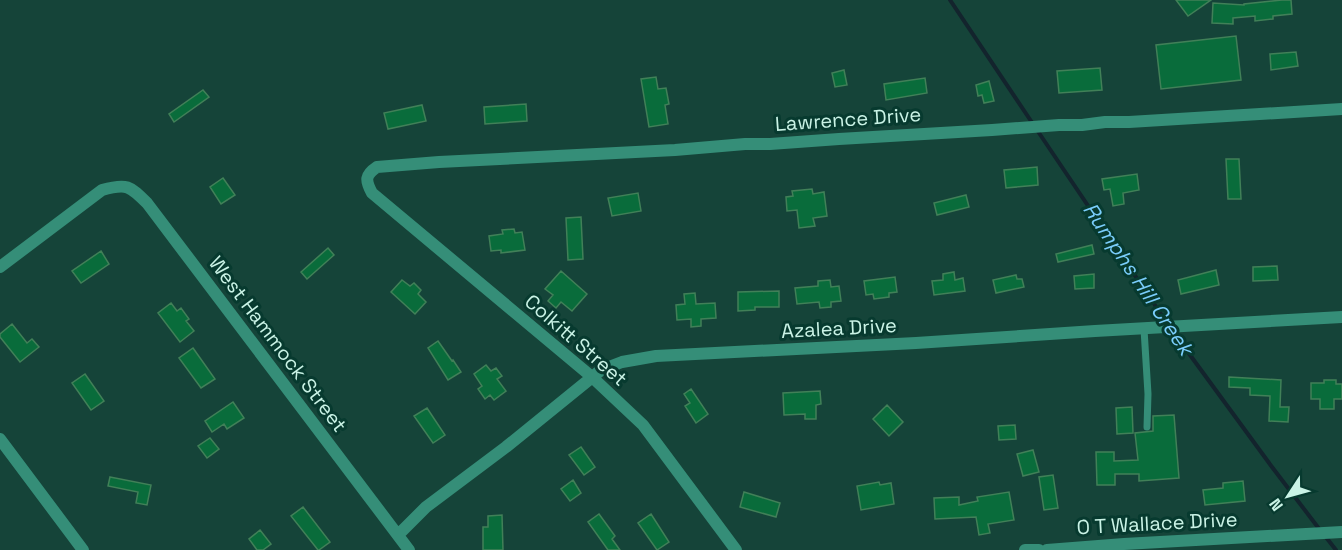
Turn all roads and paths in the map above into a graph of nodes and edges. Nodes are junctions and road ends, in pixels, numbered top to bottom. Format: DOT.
graph roads {
  1 [pos="1342,109"];
  2 [pos="367,183"];
  3 [pos="0,267"];
  4 [pos="1342,317"];
  5 [pos="1144,329"];
  6 [pos="592,377"];
  7 [pos="1147,427"];
  8 [pos="0,440"];
  9 [pos="1342,532"];
  10 [pos="398,535"];
  11 [pos="83,550"];
  12 [pos="409,550"];
  13 [pos="736,550"];
  14 [pos="1025,550"];
  15 [pos="1040,550"];
  16 [pos="1047,550"];
  1 -- 2 [label="street, Lawrence Drive"];
  2 -- 6 [label="street, Colkitt Street"];
  3 -- 10 [label="street, West Hammock Street"];
  4 -- 5 [label="street, Azalea Drive"];
  5 -- 6 [label="street, Azalea Drive"];
  5 -- 7 [label="lane"];
  6 -- 10 [label="street, Azalea Drive"];
  6 -- 13 [label="street, Colkitt Street"];
  8 -- 11 [label="street"];
  9 -- 16 [label="street, O T Wallace Drive"];
  10 -- 12 [label="street, West Hammock Street"];
  14 -- 15 [label="street"];
}
